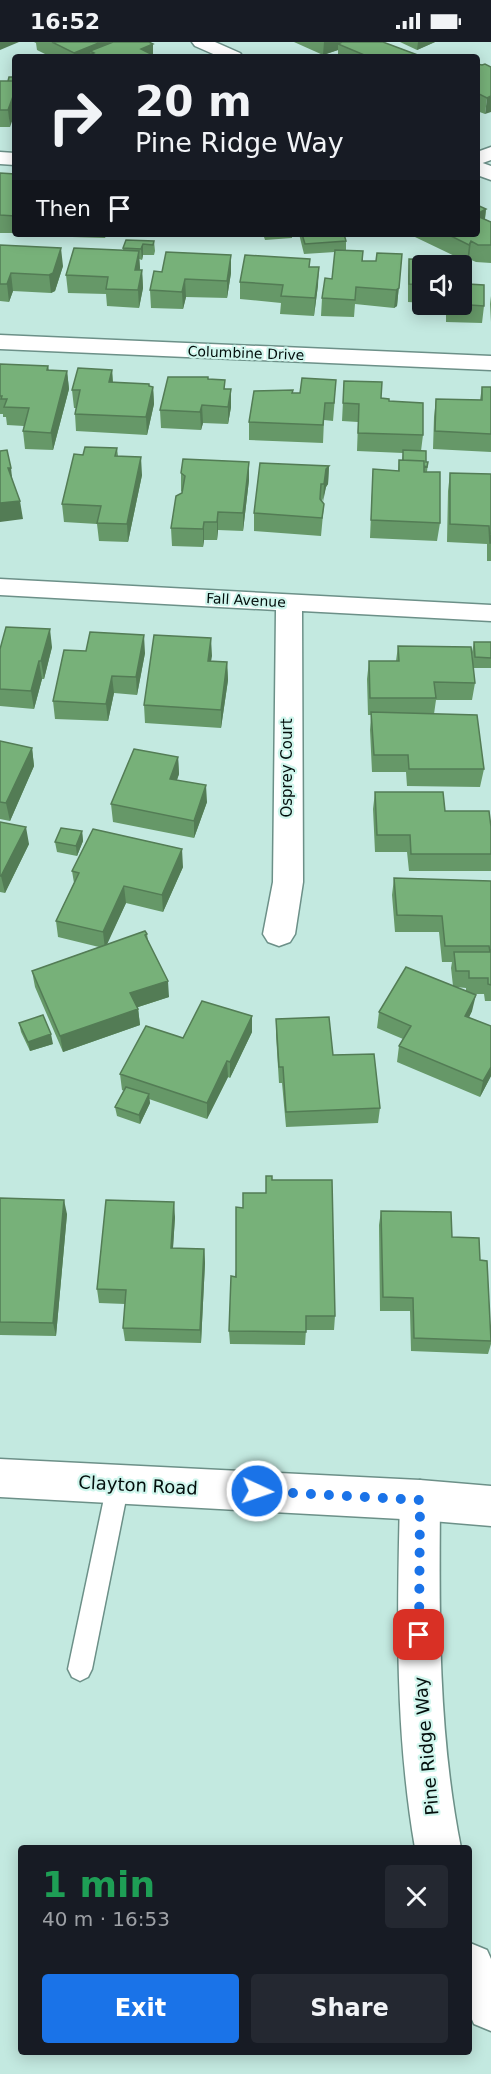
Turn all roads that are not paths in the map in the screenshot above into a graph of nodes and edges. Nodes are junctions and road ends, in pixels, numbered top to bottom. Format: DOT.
graph roads {
  1 [pos="201,42"];
  2 [pos="227,54"];
  3 [pos="0,342"];
  4 [pos="491,363"];
  5 [pos="0,587"];
  6 [pos="289,603"];
  7 [pos="491,614"];
  8 [pos="279,934"];
  9 [pos="0,1478"];
  10 [pos="118,1484"];
  11 [pos="420,1500"];
  12 [pos="491,1506"];
  13 [pos="80,1669"];
  14 [pos="437,1845"];
  15 [pos="472,1971"];
  16 [pos="491,2007"];
  1 -- 2 [label="street"];
  3 -- 4 [label="street, Columbine Drive"];
  5 -- 6 [label="street, Fall Avenue"];
  6 -- 7 [label="street, Fall Avenue"];
  6 -- 8 [label="street, Osprey Court"];
  9 -- 10 [label="street, Clayton Road"];
  10 -- 11 [label="street, Clayton Road"];
  10 -- 13 [label="lane"];
  11 -- 12 [label="street, Clayton Road"];
  11 -- 14 [label="street, Pine Ridge Way"];
  15 -- 16 [label="street"];
}
